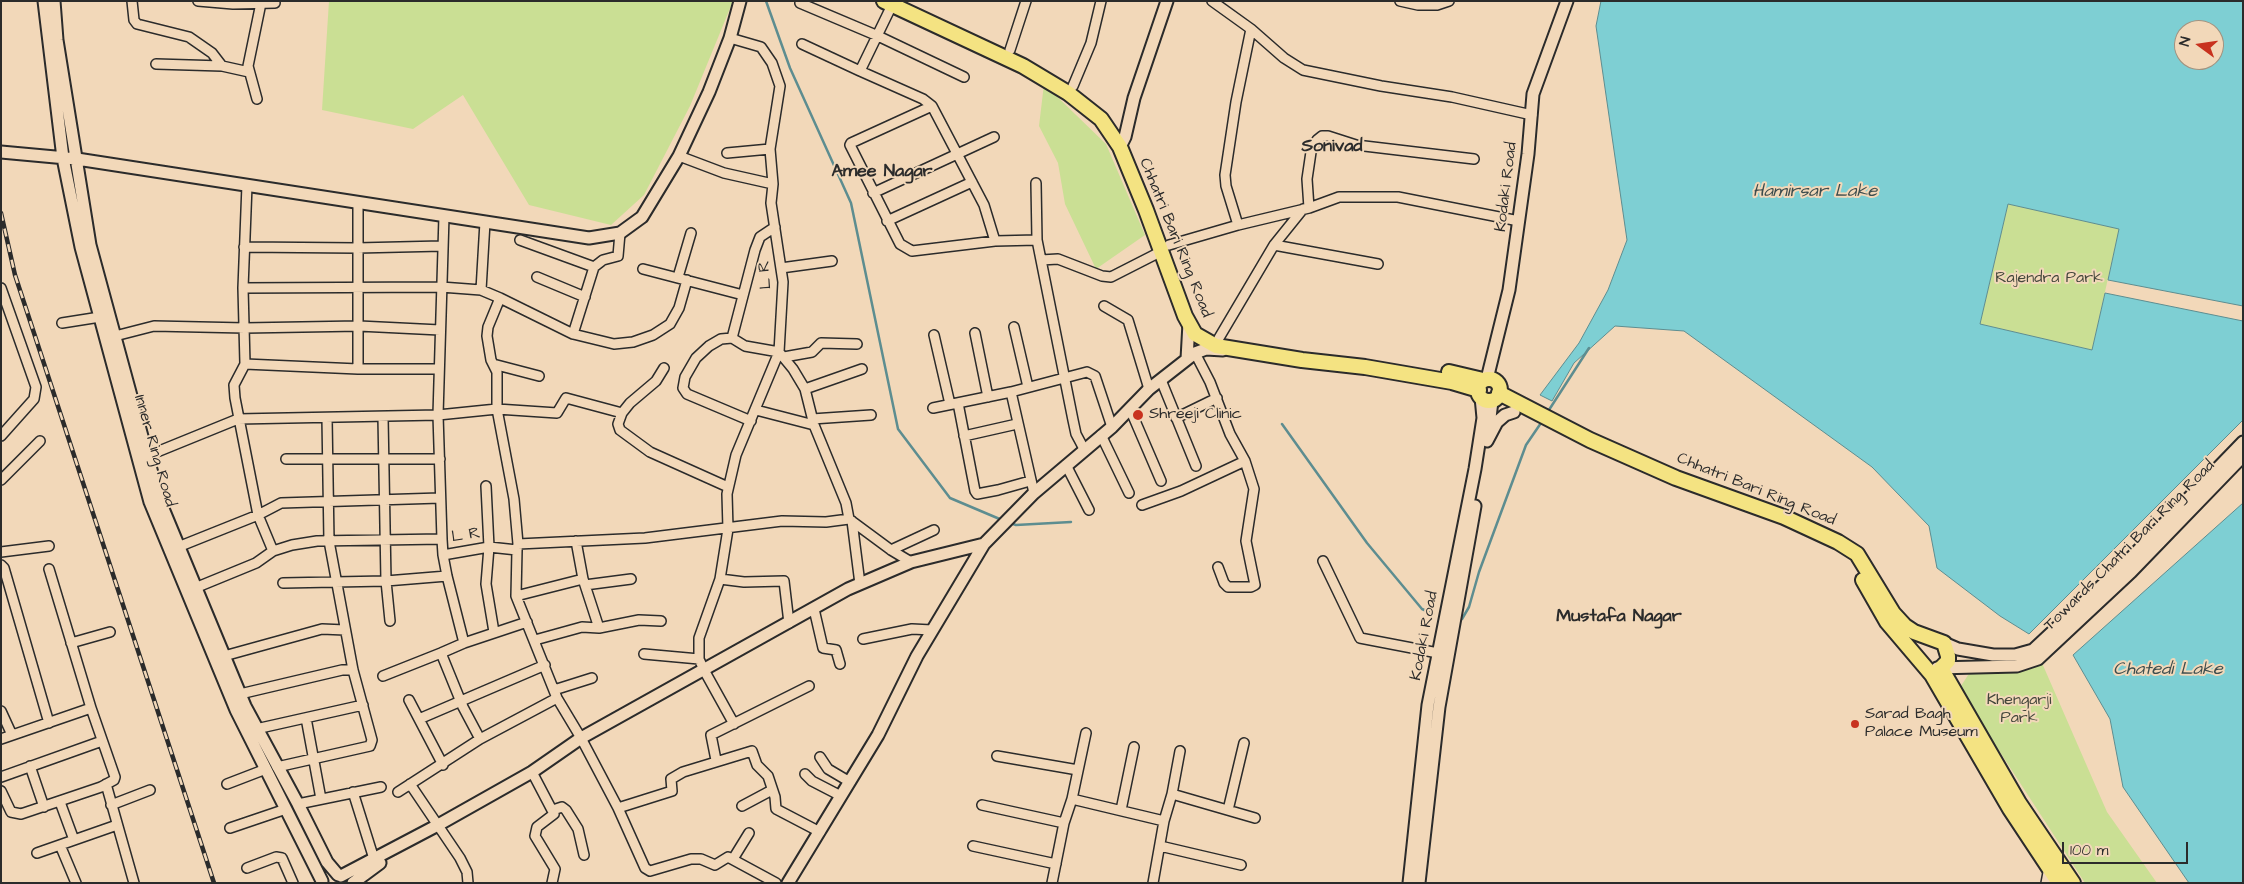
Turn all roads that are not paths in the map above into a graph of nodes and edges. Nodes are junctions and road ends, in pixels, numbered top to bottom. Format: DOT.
graph roads {
  1 [pos="44,1"];
  2 [pos="54,1"];
  3 [pos="132,1"];
  4 [pos="198,1"];
  5 [pos="740,1"];
  6 [pos="1026,1"];
  7 [pos="1101,1"];
  8 [pos="1167,1"];
  9 [pos="1212,1"];
  10 [pos="1400,1"];
  11 [pos="1449,1"];
  12 [pos="1568,1"];
  13 [pos="893,2"];
  14 [pos="262,3"];
  15 [pos="275,3"];
  16 [pos="800,3"];
  17 [pos="1251,29"];
  18 [pos="878,36"];
  19 [pos="730,38"];
  20 [pos="802,44"];
  21 [pos="1010,50"];
  22 [pos="156,64"];
  23 [pos="222,66"];
  24 [pos="860,71"];
  25 [pos="249,72"];
  26 [pos="964,78"];
  27 [pos="1073,86"];
  28 [pos="256,98"];
  29 [pos="932,106"];
  30 [pos="1532,114"];
  31 [pos="994,137"];
  32 [pos="1122,142"];
  33 [pos="770,148"];
  34 [pos="1,152"];
  35 [pos="958,152"];
  36 [pos="727,153"];
  37 [pos="679,156"];
  38 [pos="63,158"];
  39 [pos="77,159"];
  40 [pos="1474,159"];
  41 [pos="972,182"];
  42 [pos="1036,183"];
  43 [pos="772,184"];
  44 [pos="247,185"];
  45 [pos="874,193"];
  46 [pos="358,202"];
  47 [pos="1306,208"];
  48 [pos="444,216"];
  49 [pos="886,221"];
  50 [pos="1519,221"];
  51 [pos="485,222"];
  52 [pos="1238,225"];
  53 [pos="775,227"];
  54 [pos="691,232"];
  55 [pos="620,233"];
  56 [pos="520,240"];
  57 [pos="995,240"];
  58 [pos="1037,240"];
  59 [pos="1274,245"];
  60 [pos="442,246"];
  61 [pos="244,248"];
  62 [pos="357,248"];
  63 [pos="1165,248"];
  64 [pos="1041,260"];
  65 [pos="832,261"];
  66 [pos="1378,264"];
  67 [pos="594,267"];
  68 [pos="781,268"];
  69 [pos="643,269"];
  70 [pos="537,277"];
  71 [pos="683,279"];
  72 [pos="441,287"];
  73 [pos="1,288"];
  74 [pos="243,288"];
  75 [pos="357,289"];
  76 [pos="480,290"];
  77 [pos="744,296"];
  78 [pos="585,297"];
  79 [pos="500,298"];
  80 [pos="1104,306"];
  81 [pos="100,317"];
  82 [pos="62,323"];
  83 [pos="1189,323"];
  84 [pos="359,326"];
  85 [pos="1014,327"];
  86 [pos="244,328"];
  87 [pos="440,330"];
  88 [pos="975,333"];
  89 [pos="573,334"];
  90 [pos="114,336"];
  91 [pos="934,336"];
  92 [pos="732,338"];
  93 [pos="1219,338"];
  94 [pos="857,344"];
  95 [pos="1247,351"];
  96 [pos="781,355"];
  97 [pos="1191,356"];
  98 [pos="245,364"];
  99 [pos="493,364"];
  100 [pos="664,368"];
  101 [pos="358,369"];
  102 [pos="439,369"];
  103 [pos="862,369"];
  104 [pos="539,376"];
  105 [pos="1066,377"];
  106 [pos="1160,380"];
  107 [pos="1028,387"];
  108 [pos="1149,388"];
  109 [pos="805,389"];
  110 [pos="1489,390"];
  111 [pos="1010,392"];
  112 [pos="988,397"];
  113 [pos="1217,398"];
  114 [pos="954,404"];
  115 [pos="933,408"];
  116 [pos="497,409"];
  117 [pos="1130,409"];
  118 [pos="756,410"];
  119 [pos="1514,412"];
  120 [pos="622,414"];
  121 [pos="438,415"];
  122 [pos="871,416"];
  123 [pos="383,417"];
  124 [pos="327,418"];
  125 [pos="1176,418"];
  126 [pos="238,419"];
  127 [pos="751,421"];
  128 [pos="813,422"];
  129 [pos="1017,424"];
  130 [pos="1112,426"];
  131 [pos="1101,435"];
  132 [pos="1,436"];
  133 [pos="964,436"];
  134 [pos="40,441"];
  135 [pos="1487,441"];
  136 [pos="2243,442"];
  137 [pos="1084,449"];
  138 [pos="147,456"];
  139 [pos="2243,456"];
  140 [pos="286,459"];
  141 [pos="328,459"];
  142 [pos="440,459"];
  143 [pos="384,460"];
  144 [pos="1245,461"];
  145 [pos="1066,465"];
  146 [pos="1196,466"];
  147 [pos="1,480"];
  148 [pos="1030,481"];
  149 [pos="1161,481"];
  150 [pos="486,486"];
  151 [pos="728,487"];
  152 [pos="1034,493"];
  153 [pos="1128,493"];
  154 [pos="440,498"];
  155 [pos="329,500"];
  156 [pos="384,500"];
  157 [pos="1142,505"];
  158 [pos="1090,510"];
  159 [pos="258,515"];
  160 [pos="851,520"];
  161 [pos="728,529"];
  162 [pos="934,530"];
  163 [pos="442,539"];
  164 [pos="330,541"];
  165 [pos="385,541"];
  166 [pos="576,541"];
  167 [pos="984,544"];
  168 [pos="49,546"];
  169 [pos="178,547"];
  170 [pos="489,547"];
  171 [pos="517,547"];
  172 [pos="891,550"];
  173 [pos="273,551"];
  174 [pos="1,552"];
  175 [pos="444,555"];
  176 [pos="1323,561"];
  177 [pos="911,562"];
  178 [pos="2,564"];
  179 [pos="1218,567"];
  180 [pos="49,569"];
  181 [pos="447,576"];
  182 [pos="631,578"];
  183 [pos="720,579"];
  184 [pos="386,581"];
  185 [pos="338,582"];
  186 [pos="584,582"];
  187 [pos="283,583"];
  188 [pos="860,584"];
  189 [pos="196,588"];
  190 [pos="516,596"];
  191 [pos="814,609"];
  192 [pos="390,621"];
  193 [pos="661,621"];
  194 [pos="527,622"];
  195 [pos="789,622"];
  196 [pos="599,628"];
  197 [pos="344,630"];
  198 [pos="932,630"];
  199 [pos="110,632"];
  200 [pos="494,632"];
  201 [pos="535,640"];
  202 [pos="863,640"];
  203 [pos="71,643"];
  204 [pos="464,643"];
  205 [pos="1944,643"];
  206 [pos="442,653"];
  207 [pos="644,654"];
  208 [pos="1438,654"];
  209 [pos="224,656"];
  210 [pos="1918,658"];
  211 [pos="699,659"];
  212 [pos="840,664"];
  213 [pos="544,665"];
  214 [pos="1941,668"];
  215 [pos="353,670"];
  216 [pos="704,670"];
  217 [pos="383,676"];
  218 [pos="592,678"];
  219 [pos="809,686"];
  220 [pos="240,694"];
  221 [pos="556,694"];
  222 [pos="409,700"];
  223 [pos="460,700"];
  224 [pos="362,705"];
  225 [pos="91,708"];
  226 [pos="1,711"];
  227 [pos="306,718"];
  228 [pos="419,719"];
  229 [pos="49,723"];
  230 [pos="734,724"];
  231 [pos="256,729"];
  232 [pos="1086,733"];
  233 [pos="12,735"];
  234 [pos="1,738"];
  235 [pos="581,738"];
  236 [pos="480,739"];
  237 [pos="102,741"];
  238 [pos="1244,743"];
  239 [pos="1134,747"];
  240 [pos="1180,751"];
  241 [pos="997,756"];
  242 [pos="313,757"];
  243 [pos="820,757"];
  244 [pos="716,760"];
  245 [pos="443,764"];
  246 [pos="30,766"];
  247 [pos="271,768"];
  248 [pos="1078,770"];
  249 [pos="532,772"];
  250 [pos="805,774"];
  251 [pos="1,776"];
  252 [pos="850,782"];
  253 [pos="106,784"];
  254 [pos="227,784"];
  255 [pos="410,784"];
  256 [pos="381,786"];
  257 [pos="150,790"];
  258 [pos="772,790"];
  259 [pos="1,791"];
  260 [pos="354,792"];
  261 [pos="398,792"];
  262 [pos="1172,794"];
  263 [pos="841,796"];
  264 [pos="321,799"];
  265 [pos="1072,799"];
  266 [pos="60,802"];
  267 [pos="298,804"];
  268 [pos="111,805"];
  269 [pos="982,805"];
  270 [pos="742,806"];
  271 [pos="44,807"];
  272 [pos="618,808"];
  273 [pos="286,809"];
  274 [pos="553,810"];
  275 [pos="1121,810"];
  276 [pos="1228,810"];
  277 [pos="1255,818"];
  278 [pos="1164,821"];
  279 [pos="1064,823"];
  280 [pos="117,825"];
  281 [pos="435,827"];
  282 [pos="230,828"];
  283 [pos="820,832"];
  284 [pos="749,833"];
  285 [pos="74,840"];
  286 [pos="60,845"];
  287 [pos="973,846"];
  288 [pos="1160,846"];
  289 [pos="37,853"];
  290 [pos="584,855"];
  291 [pos="374,859"];
  292 [pos="733,859"];
  293 [pos="1056,864"];
  294 [pos="1241,865"];
  295 [pos="2049,867"];
  296 [pos="247,868"];
  297 [pos="342,878"];
  298 [pos="1407,880"];
  299 [pos="322,882"];
  300 [pos="76,883"];
  301 [pos="134,883"];
  302 [pos="293,883"];
  303 [pos="353,883"];
  304 [pos="468,883"];
  305 [pos="552,883"];
  306 [pos="776,883"];
  307 [pos="788,883"];
  308 [pos="1052,883"];
  309 [pos="1153,883"];
  310 [pos="1419,883"];
  311 [pos="2046,883"];
  312 [pos="2060,883"];
  313 [pos="2073,883"];
  1 -- 38 [label="main road, Inner Ring Road"];
  2 -- 39 [label="main road, Inner Ring Road"];
  3 -- 23 [label="street"];
  4 -- 14 [label="street"];
  5 -- 19 [label="main road"];
  6 -- 21 [label="street"];
  7 -- 27 [label="street"];
  8 -- 32 [label="main road"];
  9 -- 17 [label="street"];
  10 -- 11 [label="street"];
  12 -- 30 [label="main road, Kodaki Road"];
  13 -- 18 [label="street"];
  13 -- 21 [label="main road, Chhatri Bari Ring Road"];
  13 -- 32 [label="main road, Chhatri Bari Ring Road"];
  14 -- 15 [label="street"];
  14 -- 25 [label="street"];
  16 -- 18 [label="street"];
  17 -- 30 [label="street"];
  17 -- 52 [label="street"];
  18 -- 24 [label="street"];
  18 -- 26 [label="street"];
  19 -- 33 [label="street, L R"];
  19 -- 37 [label="main road"];
  20 -- 24 [label="street"];
  21 -- 27 [label="main road, Chhatri Bari Ring Road"];
  22 -- 23 [label="street"];
  23 -- 25 [label="street"];
  24 -- 29 [label="street"];
  25 -- 28 [label="street"];
  27 -- 32 [label="main road, Chhatri Bari Ring Road"];
  29 -- 35 [label="street"];
  29 -- 45 [label="street"];
  30 -- 50 [label="main road, Kodaki Road"];
  31 -- 35 [label="street"];
  32 -- 63 [label="main road, Chhatri Bari Ring Road"];
  33 -- 36 [label="street"];
  33 -- 43 [label="street, L R"];
  34 -- 38 [label="main road"];
  35 -- 41 [label="street"];
  35 -- 45 [label="street"];
  37 -- 43 [label="street"];
  37 -- 55 [label="main road"];
  38 -- 39 [label="main road"];
  38 -- 81 [label="main road, Inner Ring Road"];
  39 -- 44 [label="main road"];
  39 -- 90 [label="main road, Inner Ring Road"];
  40 -- 47 [label="street"];
  41 -- 49 [label="street"];
  41 -- 57 [label="street"];
  42 -- 58 [label="street"];
  43 -- 53 [label="street, L R"];
  44 -- 46 [label="main road"];
  44 -- 61 [label="street"];
  45 -- 49 [label="street"];
  46 -- 48 [label="main road"];
  46 -- 62 [label="street"];
  47 -- 50 [label="street"];
  47 -- 52 [label="street"];
  47 -- 59 [label="street"];
  48 -- 51 [label="main road"];
  48 -- 60 [label="street"];
  49 -- 57 [label="street"];
  50 -- 110 [label="main road, Kodaki Road"];
  51 -- 55 [label="main road"];
  51 -- 76 [label="street"];
  52 -- 63 [label="street"];
  53 -- 68 [label="street, L R"];
  53 -- 77 [label="street"];
  54 -- 71 [label="street"];
  55 -- 67 [label="street"];
  56 -- 67 [label="street"];
  57 -- 58 [label="street"];
  58 -- 64 [label="street"];
  59 -- 66 [label="street"];
  59 -- 93 [label="street"];
  60 -- 62 [label="street"];
  60 -- 72 [label="street"];
  61 -- 62 [label="street"];
  61 -- 74 [label="street"];
  62 -- 75 [label="street"];
  63 -- 64 [label="street"];
  63 -- 83 [label="main road, Chhatri Bari Ring Road"];
  63 -- 93 [label="main road, Chhatri Bari Ring Road"];
  64 -- 105 [label="street"];
  65 -- 68 [label="street"];
  67 -- 78 [label="street"];
  68 -- 96 [label="street, L R"];
  69 -- 71 [label="street"];
  70 -- 78 [label="street"];
  71 -- 77 [label="street"];
  71 -- 89 [label="street"];
  72 -- 75 [label="street"];
  72 -- 76 [label="street"];
  72 -- 87 [label="street"];
  73 -- 132 [label="street"];
  74 -- 75 [label="street"];
  74 -- 86 [label="street"];
  75 -- 84 [label="street"];
  76 -- 79 [label="street"];
  77 -- 92 [label="street"];
  78 -- 89 [label="street"];
  79 -- 89 [label="street"];
  79 -- 99 [label="street"];
  80 -- 108 [label="street"];
  81 -- 82 [label="street"];
  81 -- 247 [label="main road, Inner Ring Road"];
  83 -- 95 [label="main road, Chhatri Bari Ring Road"];
  83 -- 97 [label="main road"];
  84 -- 86 [label="street"];
  84 -- 87 [label="street"];
  84 -- 101 [label="street"];
  85 -- 107 [label="street"];
  86 -- 90 [label="street"];
  86 -- 98 [label="street"];
  87 -- 102 [label="street"];
  88 -- 112 [label="street"];
  90 -- 138 [label="main road, Inner Ring Road"];
  91 -- 114 [label="street"];
  92 -- 96 [label="street"];
  92 -- 127 [label="street"];
  93 -- 110 [label="main road, Chhatri Bari Ring Road"];
  94 -- 96 [label="street"];
  95 -- 97 [label="main road"];
  95 -- 110 [label="main road, Chhatri Bari Ring Road"];
  96 -- 109 [label="street"];
  96 -- 118 [label="street, L R"];
  97 -- 106 [label="main road"];
  97 -- 113 [label="street"];
  98 -- 101 [label="street"];
  98 -- 126 [label="street"];
  99 -- 104 [label="street"];
  99 -- 116 [label="street"];
  100 -- 120 [label="street"];
  101 -- 102 [label="street"];
  102 -- 121 [label="street"];
  103 -- 109 [label="street"];
  105 -- 107 [label="street"];
  105 -- 130 [label="street"];
  105 -- 137 [label="street"];
  106 -- 108 [label="main road"];
  106 -- 125 [label="street"];
  107 -- 111 [label="street"];
  108 -- 117 [label="main road"];
  109 -- 128 [label="street"];
  110 -- 119 [label="main road, Chhatri Bari Ring Road"];
  110 -- 135 [label="main road, Kodaki Road"];
  110 -- 205 [label="main road, Chhatri Bari Ring Road"];
  110 -- 208 [label="main road, Kodaki Road"];
  111 -- 112 [label="street"];
  111 -- 129 [label="street"];
  112 -- 114 [label="street"];
  113 -- 125 [label="street"];
  113 -- 144 [label="street"];
  114 -- 115 [label="street"];
  114 -- 133 [label="street"];
  116 -- 120 [label="street"];
  116 -- 121 [label="street"];
  116 -- 171 [label="street"];
  117 -- 130 [label="main road"];
  117 -- 149 [label="street"];
  118 -- 127 [label="street, L R"];
  118 -- 128 [label="street"];
  119 -- 135 [label="main road, Kodaki Road"];
  119 -- 210 [label="main road, Chhatri Bari Ring Road"];
  120 -- 151 [label="street"];
  121 -- 123 [label="street"];
  121 -- 142 [label="street"];
  122 -- 128 [label="street"];
  123 -- 124 [label="street"];
  123 -- 143 [label="street"];
  124 -- 126 [label="street"];
  124 -- 141 [label="street"];
  125 -- 146 [label="street"];
  126 -- 138 [label="street"];
  126 -- 159 [label="street"];
  127 -- 151 [label="street, L R"];
  128 -- 160 [label="street"];
  129 -- 133 [label="street"];
  129 -- 148 [label="street"];
  130 -- 131 [label="main road"];
  131 -- 137 [label="main road"];
  131 -- 153 [label="street"];
  133 -- 148 [label="street"];
  134 -- 147 [label="street"];
  135 -- 310 [label="main road, Kodaki Road"];
  136 -- 205 [label="main road"];
  137 -- 145 [label="main road"];
  138 -- 169 [label="main road, Inner Ring Road"];
  139 -- 214 [label="main road, Towards Chatri Bari Ring Road"];
  140 -- 141 [label="street"];
  141 -- 143 [label="street"];
  141 -- 155 [label="street"];
  142 -- 143 [label="street"];
  142 -- 154 [label="street"];
  143 -- 156 [label="street"];
  144 -- 157 [label="street"];
  144 -- 179 [label="street"];
  145 -- 152 [label="main road"];
  145 -- 158 [label="street"];
  148 -- 152 [label="street"];
  150 -- 170 [label="street"];
  151 -- 161 [label="street, L R"];
  152 -- 167 [label="main road"];
  154 -- 156 [label="street"];
  154 -- 163 [label="street"];
  155 -- 156 [label="street"];
  155 -- 159 [label="street"];
  155 -- 164 [label="street"];
  156 -- 165 [label="street"];
  159 -- 169 [label="street"];
  159 -- 173 [label="street"];
  160 -- 161 [label="street, L R"];
  160 -- 172 [label="street"];
  160 -- 188 [label="street"];
  161 -- 166 [label="street, L R"];
  161 -- 183 [label="street, L R"];
  162 -- 172 [label="street"];
  163 -- 165 [label="street, L R"];
  163 -- 175 [label="street, L R"];
  164 -- 165 [label="street, L R"];
  164 -- 173 [label="street, L R"];
  164 -- 185 [label="street"];
  165 -- 184 [label="street"];
  166 -- 171 [label="street, L R"];
  166 -- 186 [label="street"];
  167 -- 177 [label="main road"];
  167 -- 198 [label="main road"];
  168 -- 174 [label="street"];
  169 -- 189 [label="main road, Inner Ring Road"];
  170 -- 171 [label="street, L R"];
  170 -- 175 [label="street, L R"];
  170 -- 200 [label="street"];
  171 -- 190 [label="street"];
  172 -- 177 [label="street"];
  173 -- 189 [label="street, L R"];
  175 -- 181 [label="street"];
  176 -- 208 [label="street"];
  177 -- 188 [label="main road"];
  178 -- 229 [label="street"];
  180 -- 203 [label="street"];
  181 -- 184 [label="street"];
  181 -- 204 [label="street"];
  182 -- 186 [label="street"];
  183 -- 195 [label="street"];
  183 -- 211 [label="street, L R"];
  184 -- 185 [label="street"];
  184 -- 192 [label="street"];
  185 -- 187 [label="street"];
  185 -- 197 [label="street"];
  186 -- 190 [label="street"];
  186 -- 196 [label="street"];
  188 -- 191 [label="main road"];
  189 -- 209 [label="main road, Inner Ring Road"];
  190 -- 194 [label="street"];
  191 -- 195 [label="main road"];
  191 -- 212 [label="street"];
  193 -- 196 [label="street"];
  194 -- 200 [label="street"];
  194 -- 201 [label="street"];
  195 -- 216 [label="main road"];
  196 -- 201 [label="street"];
  197 -- 209 [label="street"];
  197 -- 215 [label="street"];
  198 -- 202 [label="street"];
  198 -- 252 [label="main road"];
  199 -- 203 [label="street"];
  200 -- 204 [label="street"];
  201 -- 213 [label="street"];
  203 -- 225 [label="street"];
  204 -- 206 [label="street"];
  205 -- 214 [label="main road"];
  206 -- 217 [label="street"];
  206 -- 223 [label="street"];
  207 -- 211 [label="street"];
  208 -- 298 [label="main road, Kodaki Road"];
  209 -- 220 [label="main road, Inner Ring Road"];
  210 -- 214 [label="main road, Towards Chatri Bari Ring Road"];
  210 -- 295 [label="main road, Chhatri Bari Ring Road"];
  211 -- 216 [label="street, L R"];
  213 -- 221 [label="street"];
  213 -- 223 [label="street"];
  214 -- 313 [label="main road"];
  215 -- 220 [label="street"];
  215 -- 224 [label="street"];
  216 -- 230 [label="street, L R"];
  216 -- 235 [label="main road"];
  218 -- 221 [label="street"];
  219 -- 230 [label="street"];
  220 -- 231 [label="main road, Inner Ring Road"];
  221 -- 235 [label="street"];
  221 -- 236 [label="street"];
  222 -- 228 [label="street"];
  223 -- 228 [label="street"];
  223 -- 236 [label="street"];
  224 -- 227 [label="street"];
  224 -- 242 [label="street"];
  225 -- 229 [label="street"];
  225 -- 237 [label="street"];
  226 -- 233 [label="street"];
  227 -- 231 [label="street"];
  227 -- 242 [label="street"];
  228 -- 245 [label="street"];
  229 -- 233 [label="street"];
  230 -- 244 [label="street"];
  231 -- 247 [label="main road, Inner Ring Road"];
  232 -- 248 [label="street"];
  233 -- 234 [label="street"];
  235 -- 249 [label="main road"];
  235 -- 272 [label="street"];
  236 -- 245 [label="street"];
  237 -- 246 [label="street"];
  237 -- 253 [label="street"];
  238 -- 276 [label="street"];
  239 -- 275 [label="street"];
  240 -- 262 [label="street"];
  241 -- 248 [label="street"];
  242 -- 247 [label="street"];
  242 -- 264 [label="street"];
  243 -- 252 [label="street"];
  244 -- 258 [label="street"];
  244 -- 272 [label="street"];
  245 -- 255 [label="street"];
  246 -- 251 [label="street"];
  246 -- 271 [label="street"];
  247 -- 254 [label="street"];
  247 -- 267 [label="main road, Inner Ring Road"];
  247 -- 273 [label="main road, Inner Ring Road"];
  248 -- 265 [label="street"];
  249 -- 274 [label="street"];
  249 -- 281 [label="main road"];
  250 -- 263 [label="street"];
  252 -- 263 [label="main road"];
  253 -- 266 [label="street"];
  253 -- 268 [label="street"];
  255 -- 261 [label="street"];
  255 -- 281 [label="street"];
  256 -- 260 [label="street"];
  257 -- 268 [label="street"];
  258 -- 270 [label="street"];
  258 -- 283 [label="street"];
  259 -- 271 [label="street"];
  260 -- 264 [label="street"];
  260 -- 291 [label="street"];
  262 -- 276 [label="street"];
  262 -- 278 [label="street"];
  263 -- 283 [label="main road"];
  264 -- 267 [label="street"];
  265 -- 275 [label="street"];
  265 -- 279 [label="street"];
  266 -- 271 [label="street"];
  266 -- 285 [label="street"];
  267 -- 297 [label="main road, Inner Ring Road"];
  268 -- 280 [label="street"];
  269 -- 279 [label="street"];
  272 -- 292 [label="street"];
  273 -- 282 [label="street"];
  273 -- 299 [label="main road, Inner Ring Road"];
  274 -- 290 [label="street"];
  274 -- 305 [label="street"];
  275 -- 278 [label="street"];
  276 -- 277 [label="street"];
  278 -- 288 [label="street"];
  279 -- 293 [label="street"];
  280 -- 285 [label="street"];
  280 -- 301 [label="street"];
  281 -- 291 [label="main road"];
  281 -- 303 [label="main road"];
  281 -- 304 [label="street"];
  283 -- 307 [label="main road"];
  284 -- 292 [label="street"];
  285 -- 286 [label="street"];
  286 -- 289 [label="street"];
  286 -- 300 [label="street"];
  287 -- 293 [label="street"];
  288 -- 294 [label="street"];
  288 -- 309 [label="street"];
  291 -- 297 [label="main road"];
  292 -- 306 [label="street"];
  293 -- 308 [label="street"];
  295 -- 311 [label="street"];
  295 -- 312 [label="main road, Chhatri Bari Ring Road"];
  296 -- 302 [label="street"];
  297 -- 299 [label="main road"];
}
